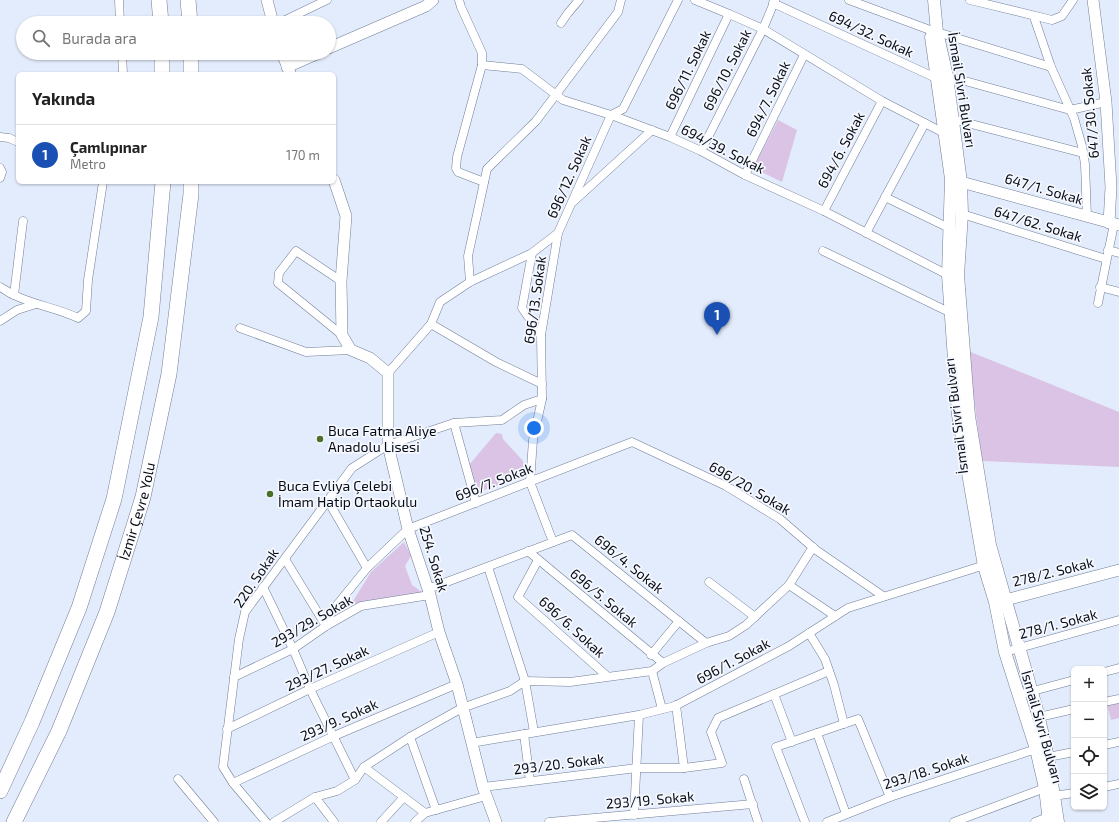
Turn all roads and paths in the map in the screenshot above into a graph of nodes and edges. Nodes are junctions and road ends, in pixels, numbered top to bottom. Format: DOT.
graph roads {
  1 [pos="119,0"];
  2 [pos="159,0"];
  3 [pos="188,0"];
  4 [pos="267,0"];
  5 [pos="327,0"];
  6 [pos="432,0"];
  7 [pos="459,0"];
  8 [pos="579,0"];
  9 [pos="621,0"];
  10 [pos="678,0"];
  11 [pos="695,0"];
  12 [pos="849,0"];
  13 [pos="926,0"];
  14 [pos="934,0"];
  15 [pos="970,0"];
  16 [pos="1073,0"];
  17 [pos="1093,0"];
  18 [pos="705,2"];
  19 [pos="774,2"];
  20 [pos="730,14"];
  21 [pos="120,16"];
  22 [pos="160,16"];
  23 [pos="189,16"];
  24 [pos="271,16"];
  25 [pos="294,16"];
  26 [pos="1034,17"];
  27 [pos="561,23"];
  28 [pos="763,29"];
  29 [pos="933,31"];
  30 [pos="336,45"];
  31 [pos="804,55"];
  32 [pos="122,60"];
  33 [pos="162,60"];
  34 [pos="191,60"];
  35 [pos="285,60"];
  36 [pos="307,60"];
  37 [pos="482,65"];
  38 [pos="1051,67"];
  39 [pos="289,71"];
  40 [pos="123,72"];
  41 [pos="162,72"];
  42 [pos="191,72"];
  43 [pos="942,77"];
  44 [pos="556,95"];
  45 [pos="882,101"];
  46 [pos="1106,102"];
  47 [pos="1070,110"];
  48 [pos="611,115"];
  49 [pos="952,119"];
  50 [pos="925,123"];
  51 [pos="652,130"];
  52 [pos="944,133"];
  53 [pos="670,137"];
  54 [pos="0,138"];
  55 [pos="16,141"];
  56 [pos="701,151"];
  57 [pos="1083,153"];
  58 [pos="0,168"];
  59 [pos="745,175"];
  60 [pos="0,178"];
  61 [pos="484,182"];
  62 [pos="961,182"];
  63 [pos="103,184"];
  64 [pos="163,184"];
  65 [pos="191,184"];
  66 [pos="335,184"];
  67 [pos="1115,188"];
  68 [pos="885,197"];
  69 [pos="572,203"];
  70 [pos="824,211"];
  71 [pos="962,214"];
  72 [pos="1087,217"];
  73 [pos="23,221"];
  74 [pos="1114,224"];
  75 [pos="949,228"];
  76 [pos="558,233"];
  77 [pos="866,233"];
  78 [pos="1108,250"];
  79 [pos="823,251"];
  80 [pos="532,253"];
  81 [pos="1119,253"];
  82 [pos="1106,259"];
  83 [pos="948,275"];
  84 [pos="341,281"];
  85 [pos="470,282"];
  86 [pos="0,287"];
  87 [pos="1100,287"];
  88 [pos="1119,292"];
  89 [pos="14,295"];
  90 [pos="1098,303"];
  91 [pos="36,304"];
  92 [pos="956,312"];
  93 [pos="0,321"];
  94 [pos="431,324"];
  95 [pos="240,328"];
  96 [pos="342,335"];
  97 [pos="541,335"];
  98 [pos="351,350"];
  99 [pos="388,373"];
  100 [pos="542,384"];
  101 [pos="542,399"];
  102 [pos="454,423"];
  103 [pos="388,445"];
  104 [pos="590,459"];
  105 [pos="530,482"];
  106 [pos="328,502"];
  107 [pos="476,503"];
  108 [pos="408,529"];
  109 [pos="553,542"];
  110 [pos="813,547"];
  111 [pos="528,552"];
  112 [pos="285,559"];
  113 [pos="538,560"];
  114 [pos="989,564"];
  115 [pos="488,567"];
  116 [pos="367,568"];
  117 [pos="1119,570"];
  118 [pos="709,582"];
  119 [pos="789,584"];
  120 [pos="263,587"];
  121 [pos="429,592"];
  122 [pos="883,596"];
  123 [pos="1000,601"];
  124 [pos="834,616"];
  125 [pos="755,617"];
  126 [pos="1119,620"];
  127 [pos="679,621"];
  128 [pos="326,626"];
  129 [pos="439,632"];
  130 [pos="809,633"];
  131 [pos="706,643"];
  132 [pos="1019,648"];
  133 [pos="293,649"];
  134 [pos="1005,652"];
  135 [pos="651,655"];
  136 [pos="663,663"];
  137 [pos="1119,668"];
  138 [pos="652,671"];
  139 [pos="829,671"];
  140 [pos="1107,671"];
  141 [pos="607,676"];
  142 [pos="234,677"];
  143 [pos="525,681"];
  144 [pos="1071,681"];
  145 [pos="457,684"];
  146 [pos="310,689"];
  147 [pos="1031,691"];
  148 [pos="774,694"];
  149 [pos="1018,695"];
  150 [pos="1119,699"];
  151 [pos="1107,701"];
  152 [pos="676,705"];
  153 [pos="462,708"];
  154 [pos="662,709"];
  155 [pos="1071,710"];
  156 [pos="640,715"];
  157 [pos="1039,718"];
  158 [pos="844,724"];
  159 [pos="227,729"];
  160 [pos="534,732"];
  161 [pos="817,733"];
  162 [pos="524,734"];
  163 [pos="334,736"];
  164 [pos="410,737"];
  165 [pos="792,742"];
  166 [pos="1119,742"];
  167 [pos="471,743"];
  168 [pos="1107,744"];
  169 [pos="1036,749"];
  170 [pos="1071,753"];
  171 [pos="1048,757"];
  172 [pos="364,767"];
  173 [pos="637,768"];
  174 [pos="684,768"];
  175 [pos="744,779"];
  176 [pos="178,780"];
  177 [pos="355,780"];
  178 [pos="530,780"];
  179 [pos="233,783"];
  180 [pos="1119,784"];
  181 [pos="1107,786"];
  182 [pos="0,791"];
  183 [pos="485,791"];
  184 [pos="1049,792"];
  185 [pos="1071,793"];
  186 [pos="890,796"];
  187 [pos="315,797"];
  188 [pos="404,797"];
  189 [pos="753,804"];
  190 [pos="436,810"];
  191 [pos="425,812"];
  192 [pos="846,814"];
  193 [pos="634,815"];
  194 [pos="1052,820"];
  195 [pos="14,822"];
  196 [pos="214,822"];
  197 [pos="266,822"];
  198 [pos="274,822"];
  199 [pos="334,822"];
  200 [pos="381,822"];
  201 [pos="415,822"];
  202 [pos="496,822"];
  203 [pos="549,822"];
  204 [pos="758,822"];
  205 [pos="805,822"];
  206 [pos="827,822"];
  207 [pos="954,822"];
  208 [pos="1036,822"];
  1 -- 21 [label="street"];
  2 -- 22 [label="highway"];
  3 -- 23 [label="highway"];
  4 -- 24 [label="street"];
  5 -- 25 [label="street"];
  6 -- 30 [label="street"];
  7 -- 37 [label="street"];
  8 -- 27 [label="street"];
  9 -- 44 [label="street"];
  10 -- 48 [label="street, 696/12. Sokak"];
  11 -- 18 [label="street"];
  12 -- 29 [label="street"];
  13 -- 29 [label="main road, İsmail Sivri Bulvarı"];
  14 -- 29 [label="main road, İsmail Sivri Bulvarı"];
  15 -- 26 [label="street"];
  16 -- 26 [label="street"];
  17 -- 46 [label="street, 647/30. Sokak"];
  18 -- 20 [label="street"];
  19 -- 28 [label="street, 696/10. Sokak"];
  19 -- 43 [label="street, 694/32. Sokak"];
  20 -- 28 [label="street"];
  20 -- 53 [label="street, 696/11. Sokak"];
  26 -- 38 [label="street"];
  28 -- 31 [label="street"];
  28 -- 56 [label="street, 696/10. Sokak"];
  29 -- 38 [label="street"];
  29 -- 43 [label="main road, İsmail Sivri Bulvarı"];
  31 -- 45 [label="street"];
  31 -- 59 [label="street, 694/7. Sokak"];
  32 -- 40 [label="street"];
  33 -- 41 [label="highway"];
  34 -- 42 [label="highway"];
  35 -- 39 [label="street"];
  36 -- 39 [label="street"];
  37 -- 44 [label="street, 694/39. Sokak"];
  37 -- 61 [label="street"];
  38 -- 47 [label="street"];
  43 -- 47 [label="street, 694/32. Sokak"];
  43 -- 49 [label="main road, İsmail Sivri Bulvarı"];
  43 -- 52 [label="main road, İsmail Sivri Bulvarı"];
  44 -- 48 [label="street, 694/39. Sokak"];
  44 -- 61 [label="street"];
  45 -- 50 [label="street"];
  45 -- 70 [label="street, 694/6. Sokak"];
  46 -- 47 [label="street"];
  46 -- 67 [label="street, 647/30. Sokak"];
  47 -- 57 [label="street"];
  48 -- 51 [label="street, 694/39. Sokak"];
  48 -- 69 [label="street, 696/12. Sokak"];
  49 -- 57 [label="street"];
  49 -- 62 [label="main road, İsmail Sivri Bulvarı"];
  50 -- 52 [label="street"];
  50 -- 68 [label="street"];
  51 -- 53 [label="street, 694/39. Sokak"];
  51 -- 69 [label="street"];
  52 -- 75 [label="main road, İsmail Sivri Bulvarı"];
  53 -- 56 [label="street, 694/39. Sokak"];
  54 -- 55 [label="street"];
  56 -- 59 [label="street, 694/39. Sokak"];
  57 -- 72 [label="street"];
  58 -- 60 [label="street"];
  59 -- 70 [label="street, 694/39. Sokak"];
  61 -- 85 [label="street"];
  62 -- 71 [label="main road, İsmail Sivri Bulvarı"];
  62 -- 72 [label="street, 647/1. Sokak"];
  63 -- 91 [label="street"];
  64 -- 182 [label="highway, İzmir Çevre Yolu"];
  65 -- 195 [label="highway, İzmir Çevre Yolu"];
  66 -- 84 [label="street"];
  67 -- 74 [label="street, 647/30. Sokak"];
  68 -- 75 [label="street"];
  68 -- 77 [label="street"];
  69 -- 76 [label="street, 696/12. Sokak"];
  70 -- 77 [label="street, 694/39. Sokak"];
  71 -- 82 [label="street, 647/62. Sokak"];
  71 -- 92 [label="main road, İsmail Sivri Bulvarı"];
  72 -- 74 [label="street, 647/1. Sokak"];
  73 -- 89 [label="street"];
  74 -- 78 [label="street"];
  75 -- 83 [label="main road, İsmail Sivri Bulvarı"];
  76 -- 80 [label="street, 696/12. Sokak"];
  76 -- 97 [label="street, 696/13. Sokak"];
  77 -- 83 [label="street, 694/39. Sokak"];
  78 -- 81 [label="street"];
  78 -- 82 [label="street"];
  79 -- 92 [label="street"];
  80 -- 85 [label="street, 696/12. Sokak"];
  80 -- 97 [label="street"];
  82 -- 87 [label="street"];
  83 -- 92 [label="main road, İsmail Sivri Bulvarı"];
  84 -- 96 [label="street"];
  84 -- 96 [label="street"];
  85 -- 94 [label="street, 696/12. Sokak"];
  86 -- 89 [label="street"];
  87 -- 88 [label="street"];
  87 -- 90 [label="street"];
  89 -- 91 [label="street"];
  91 -- 93 [label="street"];
  92 -- 114 [label="main road, İsmail Sivri Bulvarı"];
  94 -- 99 [label="street, 696/12. Sokak"];
  94 -- 100 [label="street"];
  95 -- 98 [label="street"];
  96 -- 98 [label="street"];
  97 -- 100 [label="street, 696/13. Sokak"];
  98 -- 99 [label="street"];
  99 -- 103 [label="street, 254. Sokak"];
  100 -- 101 [label="street, 696/13. Sokak"];
  101 -- 102 [label="street"];
  101 -- 105 [label="street, 696/13. Sokak"];
  102 -- 103 [label="street"];
  102 -- 107 [label="street"];
  103 -- 106 [label="street, 220. Sokak"];
  103 -- 108 [label="street, 254. Sokak"];
  104 -- 105 [label="street, 696/7. Sokak"];
  104 -- 110 [label="street, 696/20. Sokak"];
  105 -- 107 [label="street, 696/7. Sokak"];
  105 -- 109 [label="street"];
  106 -- 112 [label="street, 220. Sokak"];
  106 -- 116 [label="street"];
  107 -- 108 [label="street, 696/7. Sokak"];
  108 -- 116 [label="street"];
  108 -- 121 [label="street, 254. Sokak"];
  109 -- 111 [label="street, 696/4. Sokak"];
  109 -- 127 [label="street, 696/4. Sokak"];
  110 -- 119 [label="street"];
  110 -- 122 [label="street, 696/20. Sokak"];
  111 -- 113 [label="street, 696/5. Sokak"];
  111 -- 115 [label="street, 696/4. Sokak"];
  112 -- 120 [label="street, 220. Sokak"];
  112 -- 128 [label="street"];
  113 -- 135 [label="street, 696/5. Sokak"];
  113 -- 141 [label="street, 696/6. Sokak"];
  114 -- 122 [label="street, 696/1. Sokak"];
  114 -- 123 [label="main road, İsmail Sivri Bulvarı"];
  115 -- 121 [label="street, 293/29. Sokak"];
  115 -- 143 [label="street"];
  116 -- 128 [label="street"];
  117 -- 123 [label="street, 278/2. Sokak"];
  118 -- 125 [label="street"];
  119 -- 124 [label="street"];
  119 -- 125 [label="street"];
  120 -- 133 [label="street"];
  120 -- 142 [label="street, 220. Sokak"];
  121 -- 128 [label="street, 293/29. Sokak"];
  121 -- 129 [label="street, 254. Sokak"];
  122 -- 124 [label="street, 696/1. Sokak"];
  123 -- 132 [label="main road, İsmail Sivri Bulvarı"];
  123 -- 134 [label="main road, İsmail Sivri Bulvarı"];
  124 -- 130 [label="street, 696/1. Sokak"];
  125 -- 131 [label="street"];
  126 -- 132 [label="street, 278/1. Sokak"];
  127 -- 131 [label="street, 696/4. Sokak"];
  127 -- 135 [label="street"];
  128 -- 133 [label="street, 293/29. Sokak"];
  129 -- 145 [label="street, 254. Sokak"];
  129 -- 146 [label="street, 293/27. Sokak"];
  130 -- 139 [label="street"];
  130 -- 152 [label="street, 696/1. Sokak"];
  131 -- 136 [label="street"];
  132 -- 134 [label="street, 278/1. Sokak"];
  132 -- 147 [label="main road, İsmail Sivri Bulvarı"];
  133 -- 142 [label="street, 293/29. Sokak"];
  133 -- 146 [label="street"];
  134 -- 149 [label="main road, İsmail Sivri Bulvarı"];
  135 -- 136 [label="street, 696/5. Sokak"];
  136 -- 138 [label="street"];
  137 -- 140 [label="street"];
  138 -- 141 [label="street"];
  138 -- 154 [label="street"];
  139 -- 148 [label="street"];
  139 -- 158 [label="street"];
  141 -- 143 [label="street"];
  142 -- 159 [label="street, 220. Sokak"];
  143 -- 153 [label="street"];
  143 -- 160 [label="street"];
  144 -- 147 [label="street"];
  145 -- 153 [label="street, 254. Sokak"];
  145 -- 163 [label="street, 293/9. Sokak"];
  146 -- 159 [label="street, 293/27. Sokak"];
  146 -- 163 [label="street"];
  147 -- 149 [label="street"];
  147 -- 157 [label="main road, İsmail Sivri Bulvarı"];
  148 -- 165 [label="street"];
  148 -- 174 [label="street, 293/20. Sokak"];
  149 -- 169 [label="main road, İsmail Sivri Bulvarı"];
  150 -- 151 [label="street"];
  152 -- 154 [label="street, 696/1. Sokak"];
  152 -- 174 [label="street"];
  153 -- 164 [label="street"];
  153 -- 167 [label="street, 254. Sokak"];
  154 -- 156 [label="street, 696/1. Sokak"];
  155 -- 157 [label="street"];
  156 -- 160 [label="street, 696/1. Sokak"];
  156 -- 173 [label="street"];
  157 -- 171 [label="main road, İsmail Sivri Bulvarı"];
  158 -- 161 [label="street"];
  158 -- 186 [label="street"];
  159 -- 179 [label="street, 220. Sokak"];
  160 -- 162 [label="street, 696/1. Sokak"];
  161 -- 165 [label="street"];
  161 -- 192 [label="street"];
  162 -- 167 [label="street, 696/1. Sokak"];
  162 -- 178 [label="street"];
  163 -- 177 [label="street"];
  163 -- 179 [label="street, 293/9. Sokak"];
  164 -- 172 [label="street"];
  164 -- 190 [label="street"];
  165 -- 205 [label="street"];
  166 -- 168 [label="street"];
  167 -- 183 [label="street, 254. Sokak"];
  169 -- 184 [label="main road, İsmail Sivri Bulvarı"];
  169 -- 186 [label="street, 293/18. Sokak"];
  170 -- 171 [label="street"];
  171 -- 184 [label="main road, İsmail Sivri Bulvarı"];
  172 -- 177 [label="street"];
  172 -- 188 [label="street"];
  173 -- 174 [label="street, 293/20. Sokak"];
  173 -- 178 [label="street, 293/20. Sokak"];
  173 -- 193 [label="street"];
  175 -- 189 [label="street"];
  176 -- 196 [label="street"];
  177 -- 187 [label="street"];
  178 -- 183 [label="street, 293/20. Sokak"];
  179 -- 197 [label="street, 220. Sokak"];
  180 -- 181 [label="street"];
  183 -- 190 [label="street, 293/20. Sokak"];
  183 -- 202 [label="street, 254. Sokak"];
  184 -- 185 [label="street"];
  184 -- 194 [label="main road, İsmail Sivri Bulvarı"];
  184 -- 207 [label="street"];
  186 -- 192 [label="street, 293/18. Sokak"];
  187 -- 198 [label="street"];
  187 -- 199 [label="street"];
  188 -- 191 [label="street"];
  188 -- 200 [label="street"];
  189 -- 193 [label="street, 293/19. Sokak"];
  189 -- 204 [label="street"];
  190 -- 191 [label="street, 293/20. Sokak"];
  191 -- 201 [label="street"];
  192 -- 206 [label="street, 293/18. Sokak"];
  193 -- 203 [label="street, 293/19. Sokak"];
  194 -- 208 [label="street"];
}
